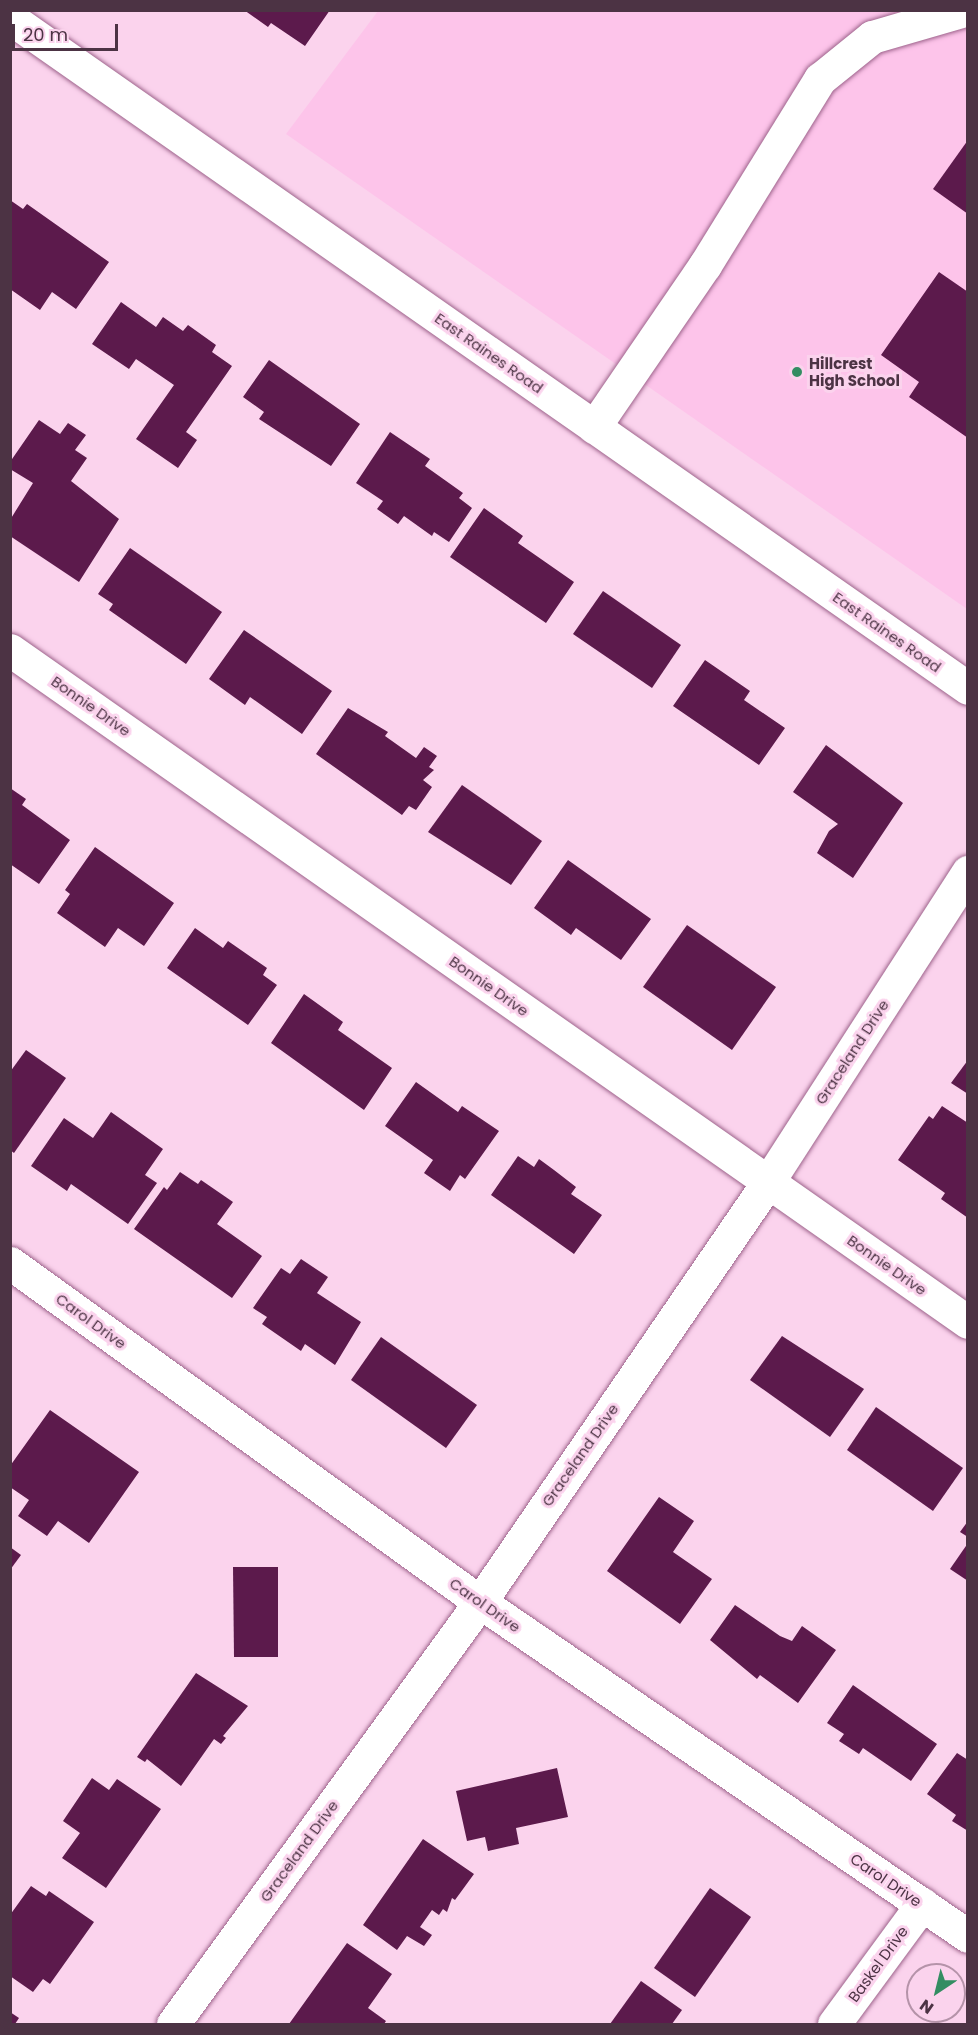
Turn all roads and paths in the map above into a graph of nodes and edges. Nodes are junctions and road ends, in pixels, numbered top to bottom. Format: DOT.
graph roads {
  1 [pos="965,10"];
  2 [pos="10,18"];
  3 [pos="594,427"];
  4 [pos="10,650"];
  5 [pos="968,687"];
  6 [pos="968,872"];
  7 [pos="768,1182"];
  8 [pos="15,1276"];
  9 [pos="968,1322"];
  10 [pos="480,1602"];
  11 [pos="922,1904"];
  12 [pos="968,1936"];
  13 [pos="173,2025"];
  14 [pos="834,2025"];
  1 -- 3 [label="street"];
  2 -- 3 [label="street, East Raines Road"];
  3 -- 5 [label="street, East Raines Road"];
  4 -- 7 [label="street, Bonnie Drive"];
  6 -- 7 [label="street, Graceland Drive"];
  7 -- 9 [label="street, Bonnie Drive"];
  7 -- 10 [label="street, Graceland Drive"];
  8 -- 10 [label="street, Carol Drive"];
  10 -- 11 [label="street, Carol Drive"];
  10 -- 13 [label="street, Graceland Drive"];
  11 -- 12 [label="street, Carol Drive"];
  11 -- 14 [label="street, Baskel Drive"];
}
